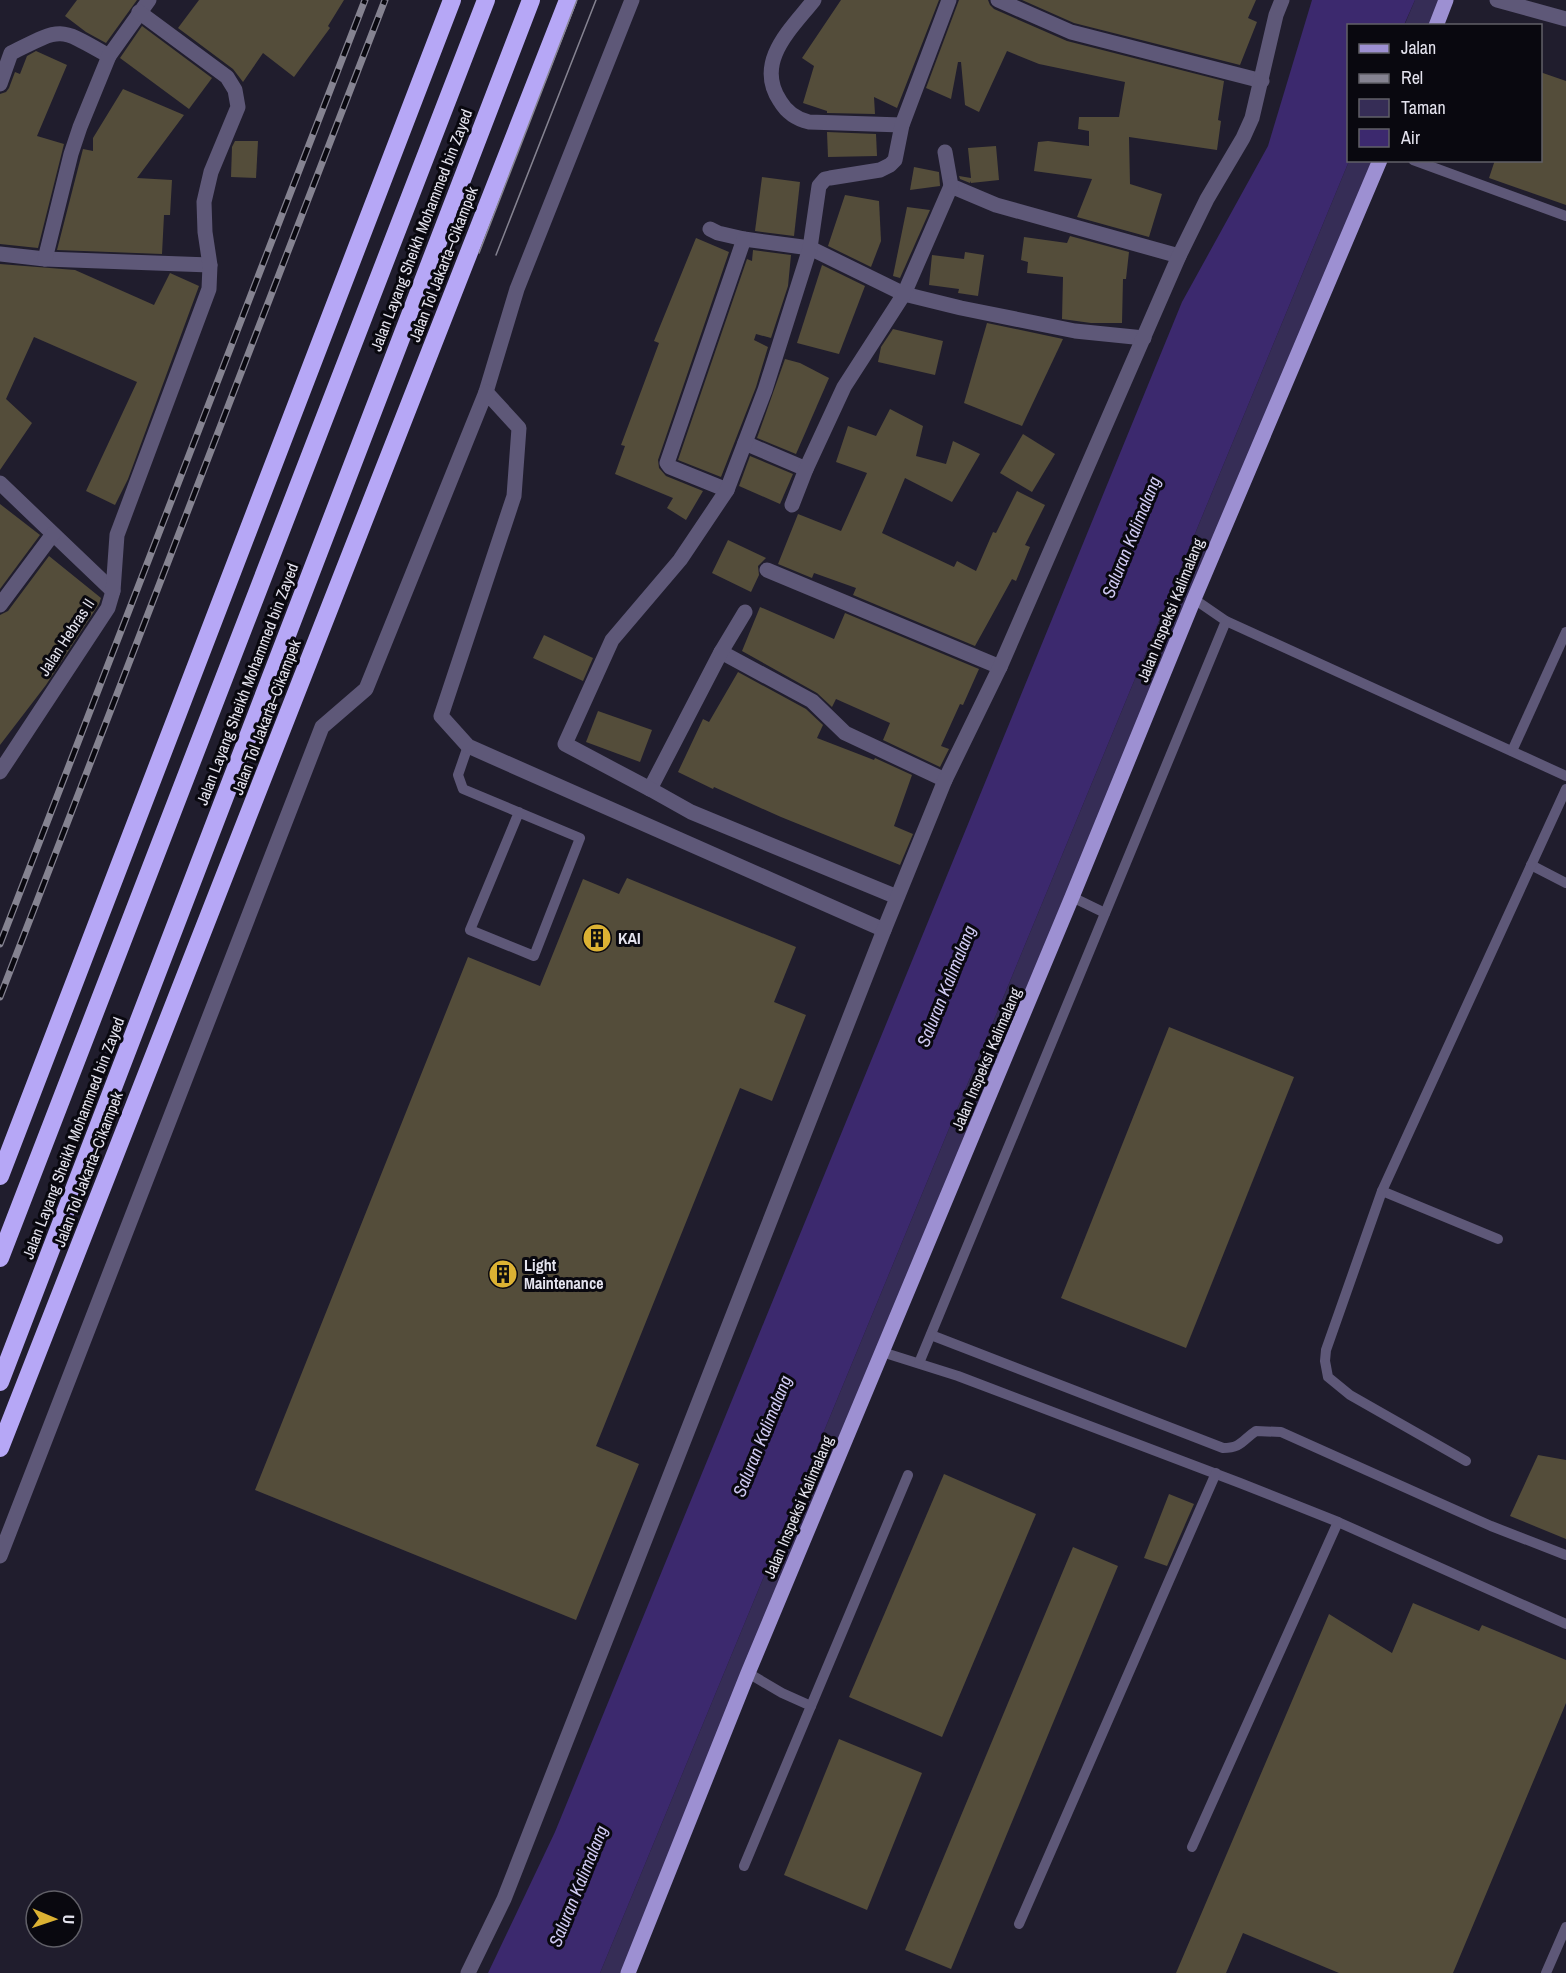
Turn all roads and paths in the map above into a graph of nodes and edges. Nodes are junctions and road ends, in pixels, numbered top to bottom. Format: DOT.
graph roads {
  1 [pos="452,0"];
  2 [pos="486,0"];
  3 [pos="531,0"];
  4 [pos="568,0"];
  5 [pos="633,0"];
  6 [pos="814,0"];
  7 [pos="949,0"];
  8 [pos="998,0"];
  9 [pos="1282,0"];
  10 [pos="1446,0"];
  11 [pos="1497,0"];
  12 [pos="144,6"];
  13 [pos="1566,19"];
  14 [pos="1437,24"];
  15 [pos="5,51"];
  16 [pos="109,56"];
  17 [pos="1262,81"];
  18 [pos="0,84"];
  19 [pos="902,128"];
  20 [pos="945,152"];
  21 [pos="1379,162"];
  22 [pos="1418,162"];
  23 [pos="951,186"];
  24 [pos="1566,216"];
  25 [pos="710,229"];
  26 [pos="744,239"];
  27 [pos="810,248"];
  28 [pos="0,254"];
  29 [pos="1179,256"];
  30 [pos="45,259"];
  31 [pos="210,265"];
  32 [pos="904,294"];
  33 [pos="1144,338"];
  34 [pos="486,392"];
  35 [pos="745,443"];
  36 [pos="806,469"];
  37 [pos="0,483"];
  38 [pos="727,490"];
  39 [pos="792,505"];
  40 [pos="52,534"];
  41 [pos="767,570"];
  42 [pos="113,591"];
  43 [pos="1194,599"];
  44 [pos="0,605"];
  45 [pos="745,612"];
  46 [pos="1226,621"];
  47 [pos="1566,632"];
  48 [pos="722,652"];
  49 [pos="1000,667"];
  50 [pos="468,746"];
  51 [pos="1512,751"];
  52 [pos="0,772"];
  53 [pos="1566,776"];
  54 [pos="945,780"];
  55 [pos="651,789"];
  56 [pos="1566,789"];
  57 [pos="519,812"];
  58 [pos="1531,865"];
  59 [pos="1566,883"];
  60 [pos="897,897"];
  61 [pos="1072,897"];
  62 [pos="1105,913"];
  63 [pos="884,930"];
  64 [pos="0,1176"];
  65 [pos="1382,1191"];
  66 [pos="1498,1239"];
  67 [pos="0,1258"];
  68 [pos="931,1335"];
  69 [pos="882,1352"];
  70 [pos="919,1363"];
  71 [pos="0,1382"];
  72 [pos="0,1448"];
  73 [pos="1466,1461"];
  74 [pos="1216,1473"];
  75 [pos="908,1475"];
  76 [pos="1338,1522"];
  77 [pos="1566,1555"];
  78 [pos="0,1556"];
  79 [pos="1566,1624"];
  80 [pos="748,1673"];
  81 [pos="811,1706"];
  82 [pos="1192,1847"];
  83 [pos="744,1866"];
  84 [pos="1018,1924"];
  85 [pos="1566,1927"];
  86 [pos="468,1973"];
  87 [pos="628,1973"];
  88 [pos="1546,1973"];
  1 -- 64 [label="highway"];
  2 -- 67 [label="highway, Jalan Layang Sheikh Mohammed bin Zayed"];
  3 -- 71 [label="highway, Jalan Layang Sheikh Mohammed bin Zayed"];
  4 -- 72 [label="highway, Jalan Tol Jakarta–Cikampek"];
  5 -- 34 [label="street"];
  6 -- 19 [label="street"];
  7 -- 19 [label="street"];
  8 -- 17 [label="street"];
  9 -- 17 [label="street"];
  10 -- 14 [label="main road"];
  11 -- 13 [label="street"];
  12 -- 16 [label="street"];
  12 -- 31 [label="street"];
  15 -- 16 [label="street"];
  15 -- 18 [label="street"];
  16 -- 30 [label="street"];
  17 -- 29 [label="street"];
  19 -- 27 [label="street"];
  20 -- 23 [label="street"];
  21 -- 43 [label="main road, Jalan Inspeksi Kalimalang"];
  22 -- 24 [label="lane"];
  23 -- 29 [label="street"];
  23 -- 32 [label="street"];
  25 -- 26 [label="street"];
  26 -- 27 [label="street"];
  26 -- 38 [label="street"];
  27 -- 32 [label="street"];
  27 -- 35 [label="street"];
  28 -- 30 [label="street"];
  29 -- 33 [label="street"];
  30 -- 31 [label="street"];
  31 -- 42 [label="street"];
  32 -- 33 [label="street"];
  32 -- 36 [label="street"];
  33 -- 49 [label="street"];
  34 -- 50 [label="street"];
  34 -- 78 [label="street"];
  35 -- 36 [label="street"];
  35 -- 38 [label="street"];
  36 -- 39 [label="street"];
  37 -- 40 [label="street, Jalan Hebras II"];
  38 -- 55 [label="street"];
  40 -- 42 [label="street, Jalan Hebras II"];
  40 -- 44 [label="street"];
  41 -- 49 [label="street"];
  42 -- 52 [label="street, Jalan Hebras II"];
  43 -- 46 [label="lane"];
  43 -- 61 [label="main road, Jalan Inspeksi Kalimalang"];
  45 -- 48 [label="street"];
  46 -- 51 [label="lane"];
  46 -- 62 [label="lane"];
  47 -- 51 [label="lane"];
  48 -- 54 [label="street"];
  48 -- 55 [label="street"];
  49 -- 54 [label="street"];
  50 -- 57 [label="lane"];
  50 -- 63 [label="street"];
  51 -- 53 [label="lane"];
  54 -- 60 [label="street"];
  55 -- 60 [label="street"];
  56 -- 58 [label="lane"];
  57 -- 57 [label="lane"];
  58 -- 59 [label="lane"];
  58 -- 65 [label="lane"];
  60 -- 63 [label="street"];
  61 -- 62 [label="lane"];
  61 -- 69 [label="main road, Jalan Inspeksi Kalimalang"];
  62 -- 68 [label="lane"];
  63 -- 86 [label="street"];
  65 -- 66 [label="lane"];
  65 -- 73 [label="lane"];
  68 -- 70 [label="lane"];
  68 -- 77 [label="lane"];
  69 -- 70 [label="lane"];
  69 -- 80 [label="main road, Jalan Inspeksi Kalimalang"];
  70 -- 74 [label="lane"];
  74 -- 76 [label="lane"];
  74 -- 84 [label="lane"];
  75 -- 81 [label="lane"];
  76 -- 79 [label="lane"];
  76 -- 82 [label="lane"];
  80 -- 81 [label="lane"];
  80 -- 87 [label="main road, Jalan Inspeksi Kalimalang"];
  81 -- 83 [label="lane"];
  85 -- 88 [label="lane"];
}
